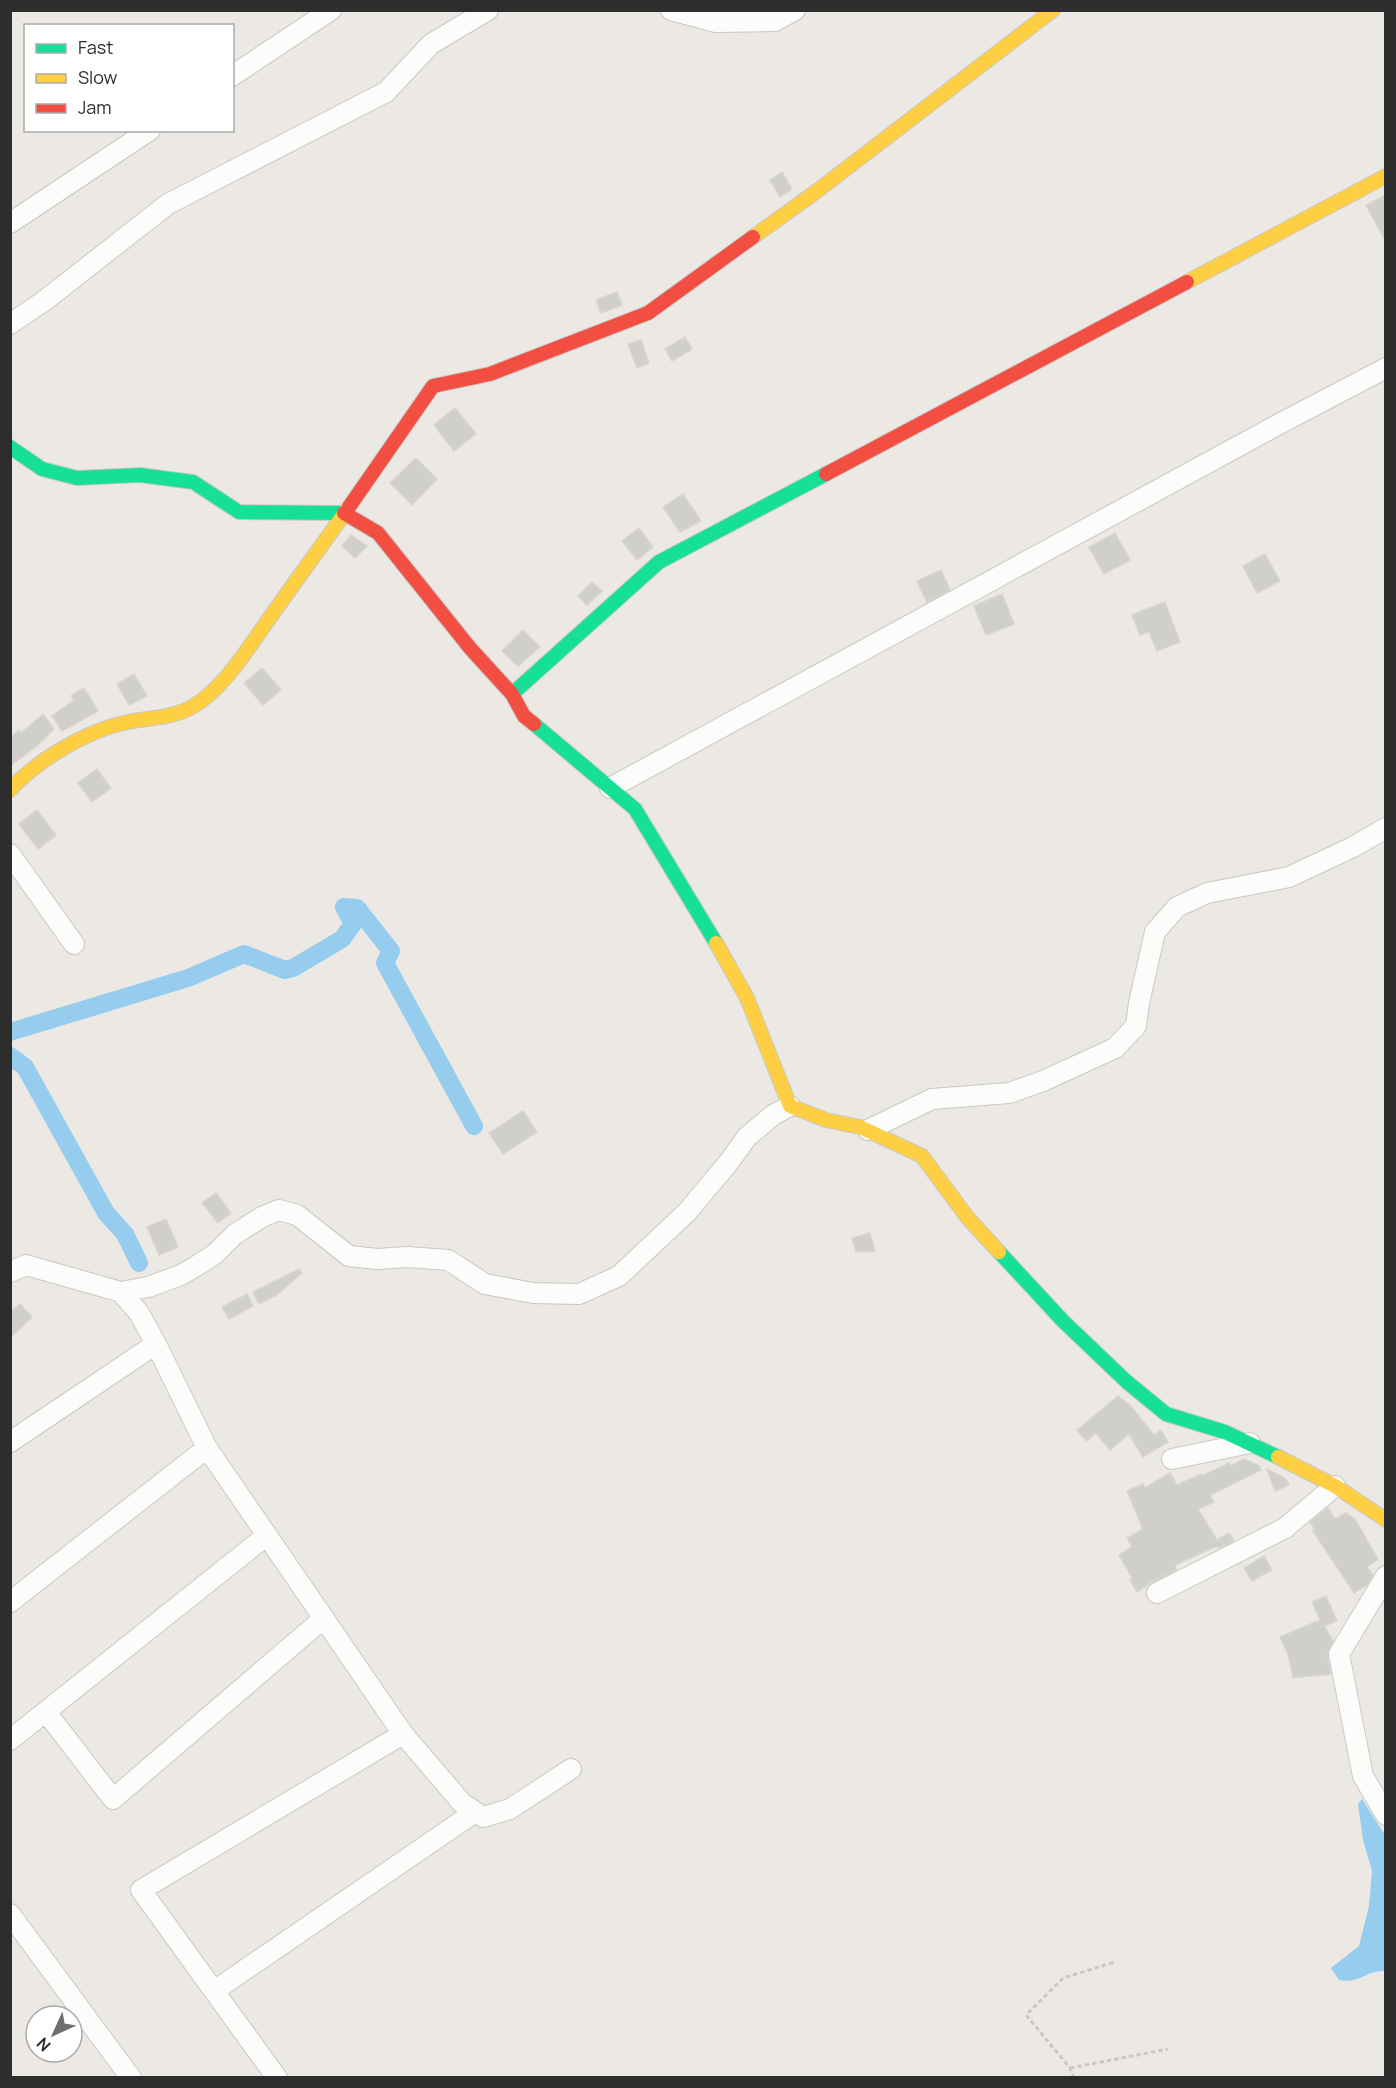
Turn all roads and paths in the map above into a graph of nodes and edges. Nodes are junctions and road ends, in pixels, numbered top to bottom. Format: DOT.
graph roads {
  1 [pos="331,10"];
  2 [pos="488,10"];
  3 [pos="671,10"];
  4 [pos="795,10"];
  5 [pos="1053,10"];
  6 [pos="234,75"];
  7 [pos="147,132"];
  8 [pos="1386,176"];
  9 [pos="10,223"];
  10 [pos="10,324"];
  11 [pos="1386,368"];
  12 [pos="10,447"];
  13 [pos="347,513"];
  14 [pos="512,694"];
  15 [pos="610,788"];
  16 [pos="10,790"];
  17 [pos="1386,828"];
  18 [pos="10,854"];
  19 [pos="74,944"];
  20 [pos="790,1106"];
  21 [pos="868,1130"];
  22 [pos="10,1272"];
  23 [pos="121,1292"];
  24 [pos="156,1344"];
  25 [pos="10,1442"];
  26 [pos="1250,1443"];
  27 [pos="207,1448"];
  28 [pos="1172,1459"];
  29 [pos="1335,1486"];
  30 [pos="1386,1520"];
  31 [pos="266,1536"];
  32 [pos="1386,1576"];
  33 [pos="1157,1593"];
  34 [pos="10,1602"];
  35 [pos="324,1618"];
  36 [pos="46,1712"];
  37 [pos="403,1734"];
  38 [pos="10,1740"];
  39 [pos="571,1768"];
  40 [pos="475,1812"];
  41 [pos="1386,1815"];
  42 [pos="10,1914"];
  43 [pos="1115,1962"];
  44 [pos="214,1991"];
  45 [pos="1168,2049"];
  46 [pos="1070,2068"];
  47 [pos="131,2078"];
  48 [pos="277,2078"];
  49 [pos="1074,2078"];
  1 -- 6 [label="street"];
  2 -- 10 [label="street"];
  3 -- 4 [label="street"];
  5 -- 13 [label="street"];
  7 -- 9 [label="street"];
  8 -- 14 [label="street"];
  11 -- 15 [label="street"];
  12 -- 13 [label="street"];
  13 -- 14 [label="street"];
  13 -- 16 [label="street"];
  14 -- 15 [label="street"];
  15 -- 20 [label="street"];
  17 -- 21 [label="street"];
  18 -- 19 [label="street"];
  20 -- 21 [label="street"];
  20 -- 23 [label="street"];
  21 -- 26 [label="street"];
  22 -- 23 [label="street"];
  23 -- 24 [label="street"];
  24 -- 25 [label="street"];
  24 -- 27 [label="street"];
  26 -- 28 [label="street"];
  26 -- 29 [label="street"];
  27 -- 31 [label="street"];
  27 -- 34 [label="street"];
  29 -- 30 [label="street"];
  29 -- 33 [label="street"];
  31 -- 35 [label="street"];
  31 -- 36 [label="street"];
  32 -- 41 [label="street"];
  35 -- 36 [label="street"];
  35 -- 37 [label="street"];
  36 -- 38 [label="street"];
  37 -- 40 [label="street"];
  37 -- 44 [label="street"];
  39 -- 40 [label="street"];
  40 -- 44 [label="street"];
  42 -- 47 [label="street"];
  43 -- 46 [label="path"];
  44 -- 48 [label="street"];
  45 -- 46 [label="path"];
  46 -- 49 [label="path"];
}
